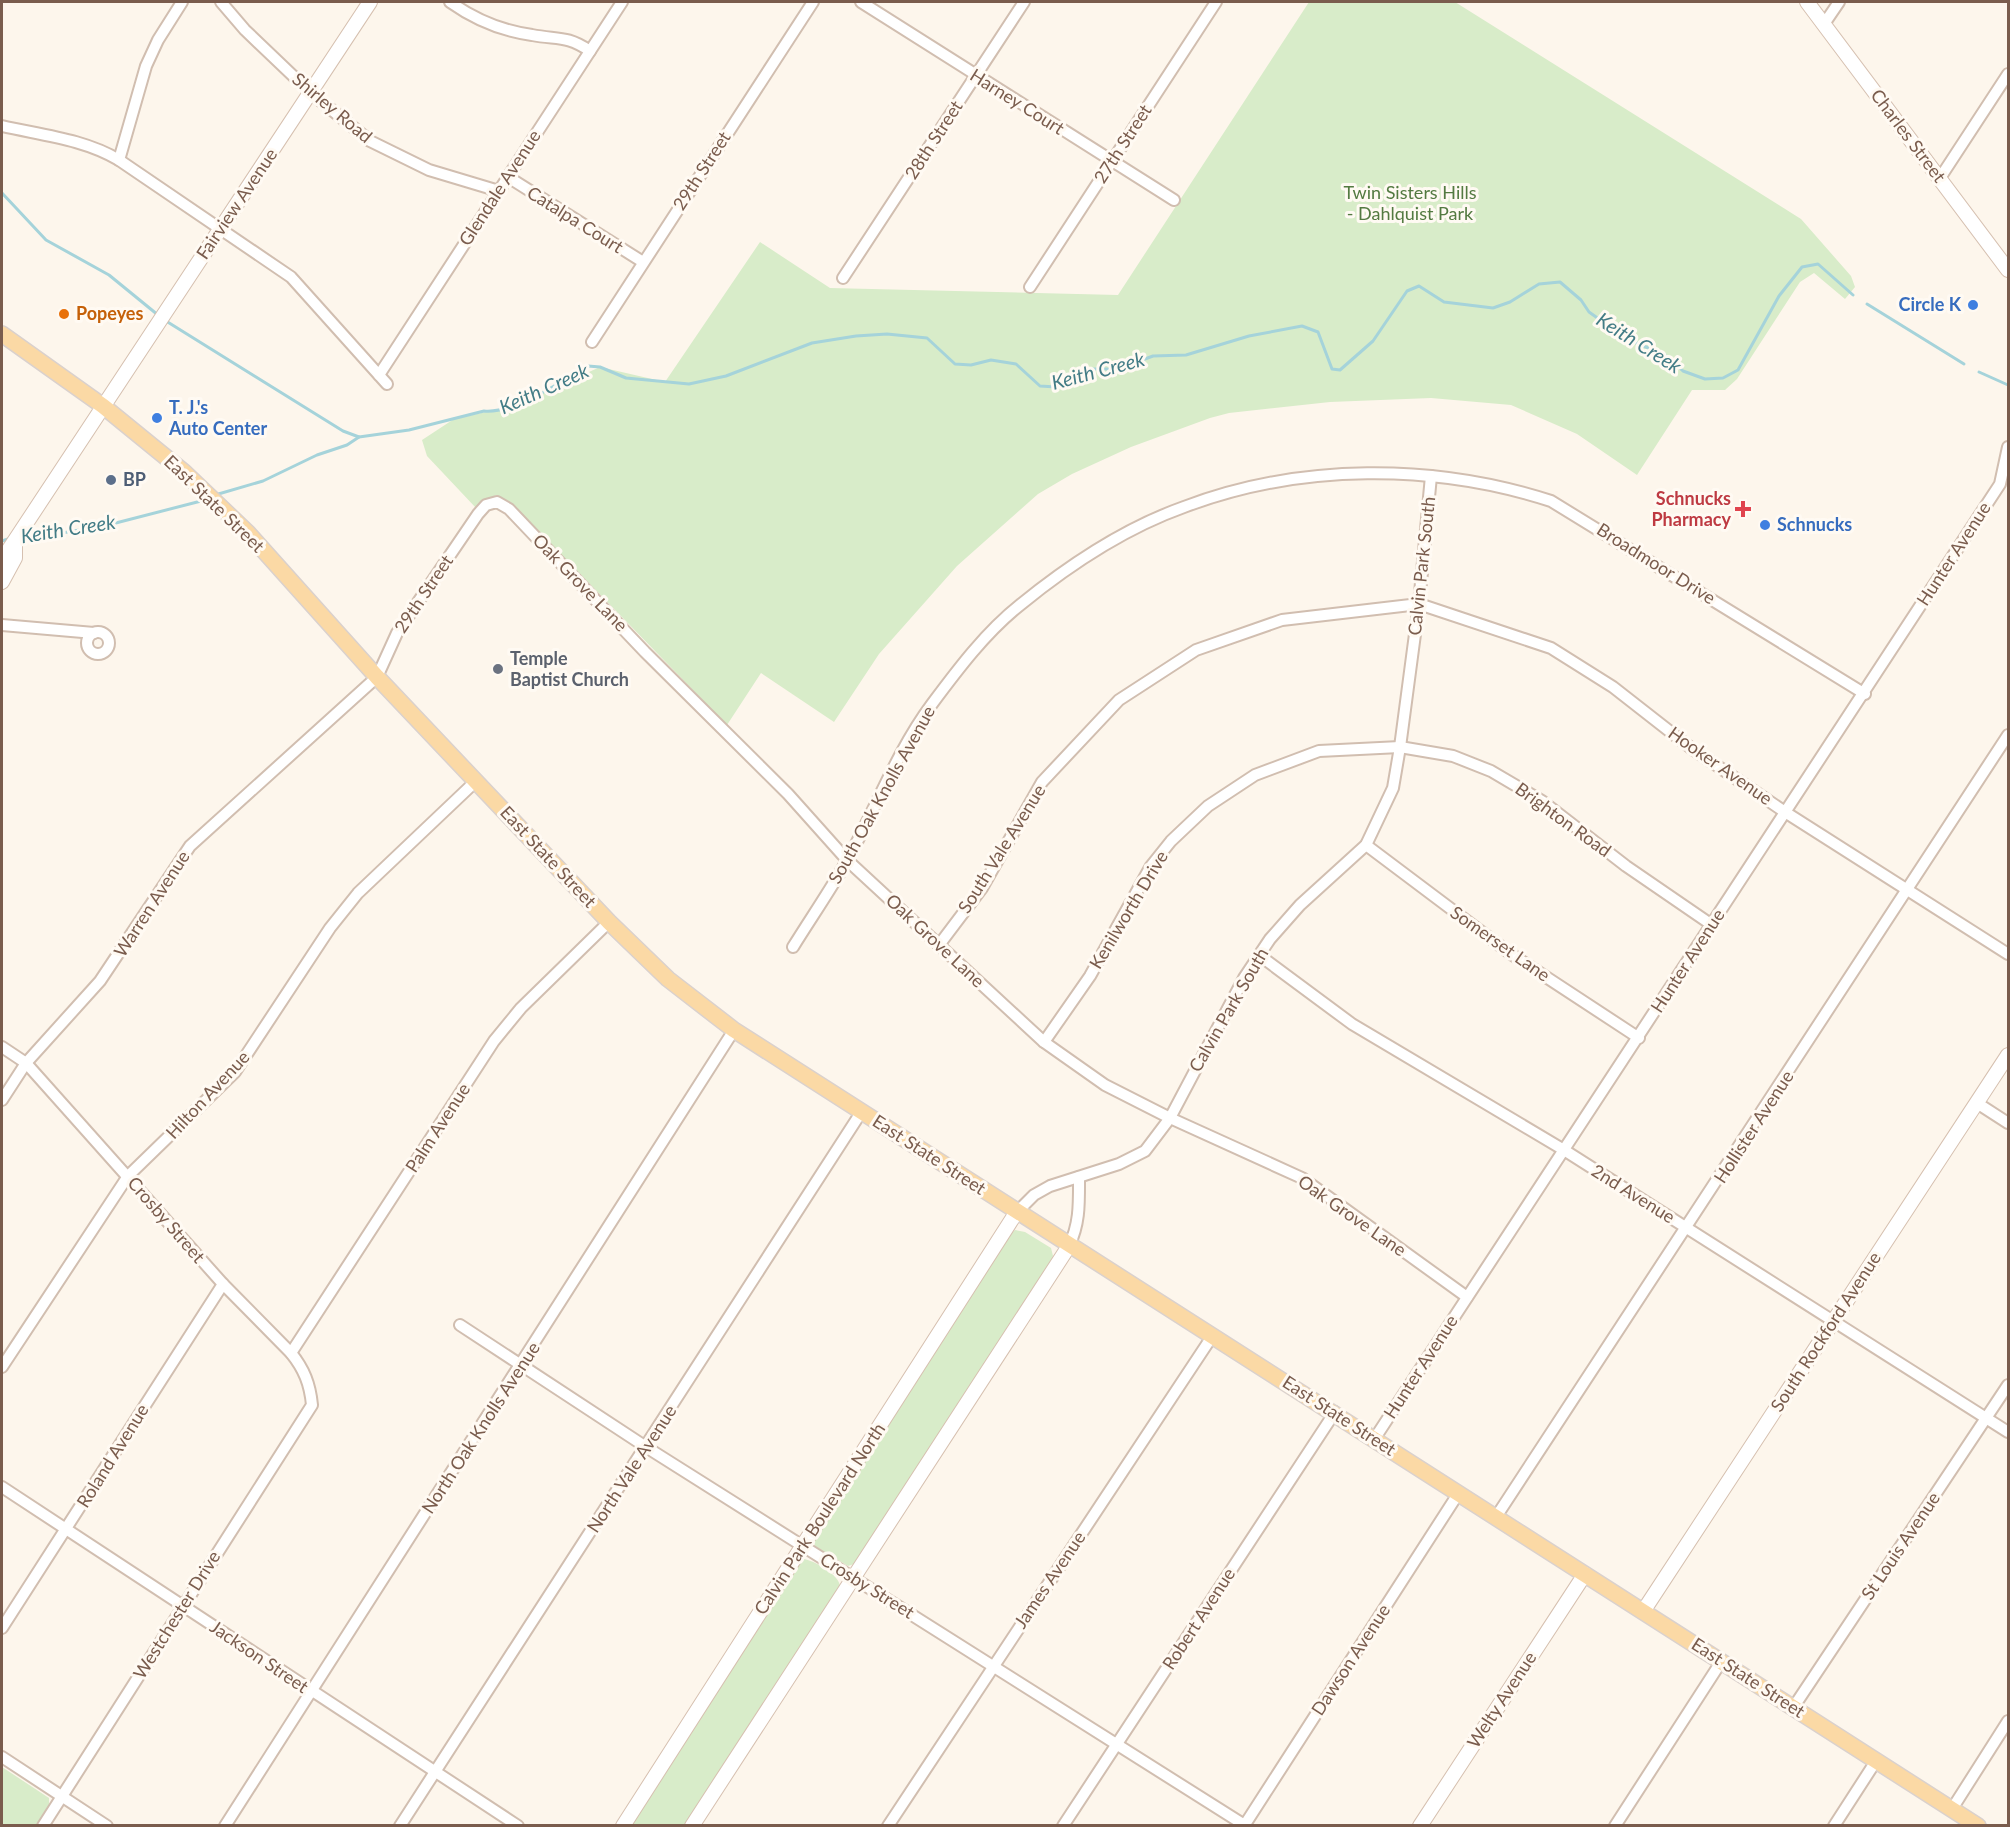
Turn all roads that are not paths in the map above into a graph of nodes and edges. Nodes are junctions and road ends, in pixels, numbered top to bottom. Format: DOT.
graph roads {
  1 [pos="182,2"];
  2 [pos="221,2"];
  3 [pos="370,2"];
  4 [pos="450,2"];
  5 [pos="622,2"];
  6 [pos="813,2"];
  7 [pos="861,2"];
  8 [pos="1024,2"];
  9 [pos="1216,2"];
  10 [pos="1807,2"];
  11 [pos="1839,2"];
  12 [pos="1824,24"];
  13 [pos="590,51"];
  14 [pos="2008,74"];
  15 [pos="976,76"];
  16 [pos="311,93"];
  17 [pos="2,126"];
  18 [pos="119,160"];
  19 [pos="1112,161"];
  20 [pos="508,177"];
  21 [pos="1940,178"];
  22 [pos="499,191"];
  23 [pos="1174,200"];
  24 [pos="220,229"];
  25 [pos="643,262"];
  26 [pos="2008,270"];
  27 [pos="843,278"];
  28 [pos="1030,287"];
  29 [pos="2,334"];
  30 [pos="592,342"];
  31 [pos="379,375"];
  32 [pos="387,384"];
  33 [pos="103,406"];
  34 [pos="2008,447"];
  35 [pos="1431,476"];
  36 [pos="478,514"];
  37 [pos="15,544"];
  38 [pos="2,555"];
  39 [pos="2,560"];
  40 [pos="2,582"];
  41 [pos="1419,604"];
  42 [pos="2,625"];
  43 [pos="94,633"];
  44 [pos="377,677"];
  45 [pos="1865,694"];
  46 [pos="2008,735"];
  47 [pos="1400,747"];
  48 [pos="476,781"];
  49 [pos="1785,812"];
  50 [pos="1365,845"];
  51 [pos="847,860"];
  52 [pos="1908,890"];
  53 [pos="609,922"];
  54 [pos="1712,926"];
  55 [pos="939,945"];
  56 [pos="793,947"];
  57 [pos="2008,954"];
  58 [pos="1259,955"];
  59 [pos="734,1030"];
  60 [pos="1639,1038"];
  61 [pos="1044,1042"];
  62 [pos="2,1047"];
  63 [pos="2008,1055"];
  64 [pos="26,1063"];
  65 [pos="2,1100"];
  66 [pos="1977,1104"];
  67 [pos="862,1111"];
  68 [pos="1170,1118"];
  69 [pos="2008,1123"];
  70 [pos="1564,1150"];
  71 [pos="128,1176"];
  72 [pos="1079,1177"];
  73 [pos="1016,1213"];
  74 [pos="1688,1228"];
  75 [pos="1069,1246"];
  76 [pos="223,1284"];
  77 [pos="1467,1296"];
  78 [pos="1832,1320"];
  79 [pos="460,1325"];
  80 [pos="1212,1335"];
  81 [pos="291,1353"];
  82 [pos="522,1365"];
  83 [pos="2,1367"];
  84 [pos="2008,1385"];
  85 [pos="312,1404"];
  86 [pos="1335,1412"];
  87 [pos="1986,1419"];
  88 [pos="2008,1432"];
  89 [pos="1375,1438"];
  90 [pos="646,1447"];
  91 [pos="2,1487"];
  92 [pos="1458,1494"];
  93 [pos="1496,1517"];
  94 [pos="67,1528"];
  95 [pos="803,1546"];
  96 [pos="1585,1574"];
  97 [pos="853,1578"];
  98 [pos="183,1605"];
  99 [pos="1644,1610"];
  100 [pos="2,1628"];
  101 [pos="1721,1662"];
  102 [pos="993,1665"];
  103 [pos="310,1692"];
  104 [pos="1793,1708"];
  105 [pos="2008,1721"];
  106 [pos="1117,1743"];
  107 [pos="2,1757"];
  108 [pos="1876,1761"];
  109 [pos="434,1772"];
  110 [pos="62,1797"];
  111 [pos="1952,1809"];
  112 [pos="1245,1825"];
  113 [pos="43,1826"];
  114 [pos="107,1826"];
  115 [pos="225,1826"];
  116 [pos="400,1826"];
  117 [pos="518,1826"];
  118 [pos="623,1826"];
  119 [pos="692,1826"];
  120 [pos="888,1826"];
  121 [pos="1063,1826"];
  122 [pos="1420,1826"];
  123 [pos="1615,1826"];
  124 [pos="1834,1826"];
  125 [pos="1978,1826"];
  1 -- 18 [label="street"];
  2 -- 16 [label="street, Shirley Road"];
  3 -- 16 [label="street, Fairview Avenue"];
  4 -- 13 [label="street"];
  5 -- 13 [label="street, Glendale Avenue"];
  6 -- 25 [label="street, 29th Street"];
  7 -- 15 [label="street, Harney Court"];
  8 -- 15 [label="street, 28th Street"];
  9 -- 19 [label="street, 27th Street"];
  10 -- 12 [label="street, Charles Street"];
  11 -- 12 [label="street"];
  12 -- 21 [label="street, Charles Street"];
  13 -- 20 [label="street, Glendale Avenue"];
  14 -- 21 [label="street"];
  15 -- 19 [label="street, Harney Court"];
  15 -- 27 [label="street, 28th Street"];
  16 -- 22 [label="street, Shirley Road"];
  16 -- 24 [label="street, Fairview Avenue"];
  17 -- 18 [label="street"];
  18 -- 24 [label="street"];
  19 -- 23 [label="street, Harney Court"];
  19 -- 28 [label="street, 27th Street"];
  20 -- 22 [label="street, Glendale Avenue"];
  20 -- 25 [label="street, Catalpa Court"];
  21 -- 26 [label="street, Charles Street"];
  22 -- 31 [label="street, Glendale Avenue"];
  24 -- 31 [label="street"];
  24 -- 33 [label="street, Fairview Avenue"];
  25 -- 30 [label="street, 29th Street"];
  29 -- 33 [label="main road, East State Street"];
  31 -- 32 [label="street"];
  33 -- 37 [label="street, Fairview Avenue"];
  33 -- 44 [label="main road, East State Street"];
  34 -- 45 [label="street, Hunter Avenue"];
  35 -- 41 [label="street, Calvin Park South"];
  35 -- 45 [label="street, Broadmoor Drive"];
  35 -- 51 [label="street, South Oak Knolls Avenue"];
  36 -- 44 [label="street, 29th Street"];
  36 -- 51 [label="street, Oak Grove Lane"];
  37 -- 38 [label="street"];
  37 -- 39 [label="street"];
  37 -- 40 [label="street"];
  41 -- 47 [label="street, Calvin Park South"];
  41 -- 49 [label="street, Hooker Avenue"];
  41 -- 55 [label="street, South Vale Avenue"];
  42 -- 43 [label="street"];
  44 -- 48 [label="main road, East State Street"];
  44 -- 64 [label="street, Warren Avenue"];
  45 -- 49 [label="street, Hunter Avenue"];
  46 -- 52 [label="street, Hollister Avenue"];
  47 -- 50 [label="street, Calvin Park South"];
  47 -- 54 [label="street, Brighton Road"];
  47 -- 61 [label="street, Kenilworth Drive"];
  48 -- 53 [label="main road, East State Street"];
  48 -- 71 [label="street, Hilton Avenue"];
  49 -- 52 [label="street, Hooker Avenue"];
  49 -- 54 [label="street, Hunter Avenue"];
  50 -- 58 [label="street, Calvin Park South"];
  50 -- 60 [label="street, Somerset Lane"];
  51 -- 55 [label="street, Oak Grove Lane"];
  51 -- 56 [label="street, South Oak Knolls Avenue"];
  52 -- 57 [label="street, Hooker Avenue"];
  52 -- 74 [label="street, Hollister Avenue"];
  53 -- 59 [label="main road, East State Street"];
  53 -- 81 [label="street, Palm Avenue"];
  54 -- 60 [label="street, Hunter Avenue"];
  55 -- 61 [label="street, Oak Grove Lane"];
  58 -- 68 [label="street, Calvin Park South"];
  58 -- 70 [label="street, 2nd Avenue"];
  59 -- 67 [label="main road, East State Street"];
  59 -- 82 [label="street, North Oak Knolls Avenue"];
  60 -- 70 [label="street, Hunter Avenue"];
  61 -- 68 [label="street, Oak Grove Lane"];
  62 -- 64 [label="street, Crosby Street"];
  63 -- 66 [label="street, South Rockford Avenue"];
  64 -- 65 [label="street, Warren Avenue"];
  64 -- 71 [label="street, Crosby Street"];
  66 -- 69 [label="street"];
  66 -- 78 [label="street, South Rockford Avenue"];
  67 -- 73 [label="main road, East State Street"];
  67 -- 90 [label="street, North Vale Avenue"];
  68 -- 72 [label="street, Calvin Park South"];
  68 -- 77 [label="street, Oak Grove Lane"];
  70 -- 74 [label="street, 2nd Avenue"];
  70 -- 77 [label="street, Hunter Avenue"];
  71 -- 76 [label="street, Crosby Street"];
  71 -- 83 [label="street, Hilton Avenue"];
  72 -- 73 [label="street, Calvin Park South"];
  72 -- 75 [label="street"];
  73 -- 75 [label="main road, East State Street"];
  73 -- 95 [label="street, Calvin Park Boulevard North"];
  74 -- 78 [label="street, 2nd Avenue"];
  74 -- 93 [label="street, Hollister Avenue"];
  75 -- 80 [label="main road, East State Street"];
  75 -- 97 [label="street"];
  76 -- 81 [label="street, Crosby Street"];
  76 -- 94 [label="street, Roland Avenue"];
  77 -- 89 [label="street, Hunter Avenue"];
  78 -- 87 [label="street, 2nd Avenue"];
  78 -- 99 [label="street, South Rockford Avenue"];
  79 -- 82 [label="street, Crosby Street"];
  80 -- 86 [label="main road, East State Street"];
  80 -- 102 [label="street, James Avenue"];
  81 -- 85 [label="street, Crosby Street"];
  82 -- 90 [label="street, Crosby Street"];
  82 -- 103 [label="street, North Oak Knolls Avenue"];
  84 -- 87 [label="street, St Louis Avenue"];
  85 -- 98 [label="street, Westchester Drive"];
  86 -- 89 [label="main road, East State Street"];
  86 -- 106 [label="street, Robert Avenue"];
  87 -- 88 [label="street, 2nd Avenue"];
  87 -- 104 [label="street, St Louis Avenue"];
  89 -- 92 [label="main road, East State Street"];
  90 -- 95 [label="street, Crosby Street"];
  90 -- 109 [label="street, North Vale Avenue"];
  91 -- 94 [label="street, Jackson Street"];
  92 -- 93 [label="main road, East State Street"];
  92 -- 112 [label="street, Dawson Avenue"];
  93 -- 96 [label="main road, East State Street"];
  94 -- 98 [label="street, Jackson Street"];
  94 -- 100 [label="street, Roland Avenue"];
  95 -- 97 [label="street, Crosby Street"];
  95 -- 118 [label="street, Calvin Park Boulevard North"];
  96 -- 99 [label="main road, East State Street"];
  96 -- 122 [label="street, Welty Avenue"];
  97 -- 102 [label="street, Crosby Street"];
  97 -- 119 [label="street"];
  98 -- 103 [label="street, Jackson Street"];
  98 -- 110 [label="street, Westchester Drive"];
  99 -- 101 [label="main road, East State Street"];
  101 -- 104 [label="main road, East State Street"];
  101 -- 123 [label="street"];
  102 -- 106 [label="street, Crosby Street"];
  102 -- 120 [label="street, James Avenue"];
  103 -- 109 [label="street, Jackson Street"];
  103 -- 115 [label="street, North Oak Knolls Avenue"];
  104 -- 108 [label="main road, East State Street"];
  105 -- 111 [label="street"];
  106 -- 112 [label="street, Crosby Street"];
  106 -- 121 [label="street, Robert Avenue"];
  107 -- 110 [label="street"];
  108 -- 111 [label="main road, East State Street"];
  108 -- 124 [label="street"];
  109 -- 116 [label="street, North Vale Avenue"];
  109 -- 117 [label="street, Jackson Street"];
  110 -- 113 [label="street, Westchester Drive"];
  110 -- 114 [label="street"];
  111 -- 125 [label="main road, East State Street"];
}
